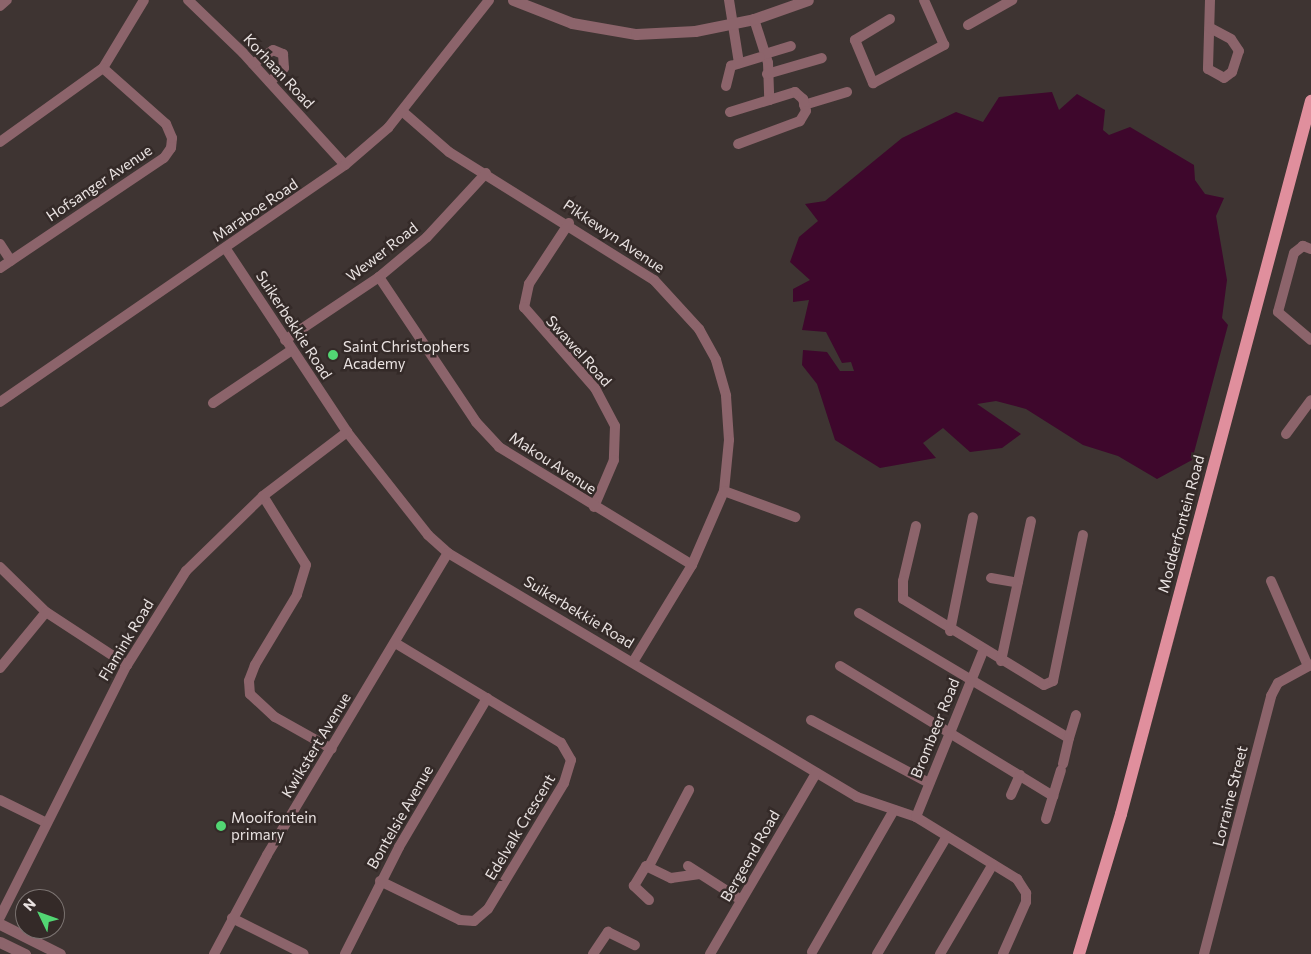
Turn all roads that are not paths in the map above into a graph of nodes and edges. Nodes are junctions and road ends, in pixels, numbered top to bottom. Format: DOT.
graph roads {
  1 [pos="7,0"];
  2 [pos="144,0"];
  3 [pos="188,0"];
  4 [pos="489,0"];
  5 [pos="514,0"];
  6 [pos="729,0"];
  7 [pos="808,0"];
  8 [pos="924,0"];
  9 [pos="1012,0"];
  10 [pos="1210,0"];
  11 [pos="0,6"];
  12 [pos="754,19"];
  13 [pos="890,19"];
  14 [pos="733,23"];
  15 [pos="968,24"];
  16 [pos="1210,28"];
  17 [pos="791,46"];
  18 [pos="762,55"];
  19 [pos="822,58"];
  20 [pos="740,63"];
  21 [pos="253,64"];
  22 [pos="103,68"];
  23 [pos="767,74"];
  24 [pos="270,82"];
  25 [pos="726,86"];
  26 [pos="847,92"];
  27 [pos="769,100"];
  28 [pos="1311,102"];
  29 [pos="804,105"];
  30 [pos="402,111"];
  31 [pos="730,112"];
  32 [pos="0,142"];
  33 [pos="738,144"];
  34 [pos="345,165"];
  35 [pos="486,173"];
  36 [pos="569,223"];
  37 [pos="0,244"];
  38 [pos="226,248"];
  39 [pos="1311,249"];
  40 [pos="11,260"];
  41 [pos="0,268"];
  42 [pos="379,276"];
  43 [pos="285,340"];
  44 [pos="1311,340"];
  45 [pos="292,350"];
  46 [pos="1311,400"];
  47 [pos="0,402"];
  48 [pos="213,403"];
  49 [pos="347,432"];
  50 [pos="1286,434"];
  51 [pos="724,491"];
  52 [pos="263,496"];
  53 [pos="594,507"];
  54 [pos="795,517"];
  55 [pos="973,517"];
  56 [pos="1031,521"];
  57 [pos="916,526"];
  58 [pos="1083,535"];
  59 [pos="448,553"];
  60 [pos="692,565"];
  61 [pos="0,567"];
  62 [pos="991,578"];
  63 [pos="1271,581"];
  64 [pos="1018,583"];
  65 [pos="46,612"];
  66 [pos="859,613"];
  67 [pos="950,631"];
  68 [pos="395,643"];
  69 [pos="982,650"];
  70 [pos="1001,661"];
  71 [pos="633,662"];
  72 [pos="1309,665"];
  73 [pos="127,666"];
  74 [pos="840,666"];
  75 [pos="0,668"];
  76 [pos="971,679"];
  77 [pos="487,698"];
  78 [pos="1076,715"];
  79 [pos="811,720"];
  80 [pos="950,733"];
  81 [pos="1069,738"];
  82 [pos="332,749"];
  83 [pos="816,773"];
  84 [pos="1020,776"];
  85 [pos="930,783"];
  86 [pos="689,790"];
  87 [pos="1011,794"];
  88 [pos="1053,796"];
  89 [pos="0,800"];
  90 [pos="894,810"];
  91 [pos="916,817"];
  92 [pos="1046,819"];
  93 [pos="46,823"];
  94 [pos="947,836"];
  95 [pos="993,864"];
  96 [pos="649,866"];
  97 [pos="688,866"];
  98 [pos="700,874"];
  99 [pos="380,881"];
  100 [pos="649,900"];
  101 [pos="741,900"];
  102 [pos="0,917"];
  103 [pos="232,918"];
  104 [pos="0,924"];
  105 [pos="0,942"];
  106 [pos="635,945"];
  107 [pos="48,951"];
  108 [pos="812,952"];
  109 [pos="25,954"];
  110 [pos="60,954"];
  111 [pos="214,954"];
  112 [pos="304,954"];
  113 [pos="345,954"];
  114 [pos="593,954"];
  115 [pos="710,954"];
  116 [pos="877,954"];
  117 [pos="940,954"];
  118 [pos="1003,954"];
  119 [pos="1079,954"];
  120 [pos="1204,954"];
  1 -- 11 [label="street"];
  2 -- 22 [label="street"];
  3 -- 21 [label="street, Korhaan Road"];
  4 -- 30 [label="street, Maraboe Road"];
  5 -- 14 [label="street"];
  6 -- 14 [label="street"];
  7 -- 12 [label="street"];
  8 -- 13 [label="street"];
  9 -- 15 [label="street"];
  10 -- 16 [label="street"];
  12 -- 14 [label="street"];
  12 -- 18 [label="street"];
  14 -- 20 [label="street"];
  16 -- 16 [label="street"];
  17 -- 18 [label="street"];
  18 -- 20 [label="street"];
  18 -- 23 [label="street"];
  19 -- 23 [label="street"];
  20 -- 25 [label="street"];
  21 -- 24 [label="street, Korhaan Road"];
  21 -- 24 [label="street"];
  22 -- 32 [label="street"];
  22 -- 40 [label="street, Hofsanger Avenue"];
  23 -- 27 [label="street"];
  24 -- 34 [label="street, Korhaan Road"];
  26 -- 29 [label="street"];
  27 -- 29 [label="street"];
  27 -- 31 [label="street"];
  28 -- 119 [label="main road, Modderfontein Road"];
  29 -- 33 [label="street"];
  30 -- 34 [label="street, Maraboe Road"];
  30 -- 35 [label="street, Pikkewyn Avenue"];
  34 -- 38 [label="street, Maraboe Road"];
  35 -- 36 [label="street, Pikkewyn Avenue"];
  35 -- 42 [label="street, Wewer Road"];
  36 -- 51 [label="street, Pikkewyn Avenue"];
  36 -- 53 [label="street, Swawel Road"];
  37 -- 40 [label="street"];
  38 -- 43 [label="street, Suikerbekkie Road"];
  38 -- 47 [label="street, Maraboe Road"];
  39 -- 44 [label="street"];
  40 -- 41 [label="street, Hofsanger Avenue"];
  42 -- 43 [label="street, Wewer Road"];
  42 -- 53 [label="street, Makou Avenue"];
  43 -- 45 [label="street, Suikerbekkie Road"];
  45 -- 48 [label="street"];
  45 -- 49 [label="street, Suikerbekkie Road"];
  46 -- 50 [label="street"];
  49 -- 52 [label="street, Flamink Road"];
  49 -- 59 [label="street, Suikerbekkie Road"];
  51 -- 54 [label="street"];
  51 -- 60 [label="street, Pikkewyn Avenue"];
  52 -- 73 [label="street, Flamink Road"];
  52 -- 82 [label="street"];
  53 -- 60 [label="street, Makou Avenue"];
  55 -- 67 [label="street"];
  56 -- 64 [label="street"];
  57 -- 67 [label="street"];
  58 -- 70 [label="street"];
  59 -- 68 [label="street, Kwikstert Avenue"];
  59 -- 71 [label="street, Suikerbekkie Road"];
  60 -- 71 [label="street, Pikkewyn Avenue"];
  61 -- 65 [label="street"];
  62 -- 64 [label="street"];
  63 -- 72 [label="street"];
  64 -- 70 [label="street"];
  65 -- 73 [label="street"];
  65 -- 75 [label="street"];
  66 -- 76 [label="street"];
  67 -- 69 [label="street"];
  68 -- 77 [label="street, Edelvalk Crescent"];
  68 -- 82 [label="street, Kwikstert Avenue"];
  69 -- 70 [label="street"];
  69 -- 76 [label="street, Brombeer Road"];
  71 -- 83 [label="street, Suikerbekkie Road"];
  72 -- 120 [label="street, Lorraine Street"];
  73 -- 93 [label="street, Flamink Road"];
  74 -- 80 [label="street"];
  76 -- 80 [label="street, Brombeer Road"];
  76 -- 81 [label="street"];
  77 -- 99 [label="street, Bontelsie Avenue"];
  77 -- 99 [label="street, Edelvalk Crescent"];
  78 -- 81 [label="street"];
  79 -- 85 [label="street"];
  80 -- 84 [label="street"];
  80 -- 85 [label="street, Brombeer Road"];
  81 -- 88 [label="street"];
  82 -- 103 [label="street, Kwikstert Avenue"];
  83 -- 90 [label="street, Suikerbekkie Road"];
  83 -- 101 [label="street, Bergeend Road"];
  84 -- 87 [label="street"];
  84 -- 88 [label="street"];
  85 -- 91 [label="street, Brombeer Road"];
  86 -- 96 [label="street"];
  88 -- 92 [label="street"];
  89 -- 93 [label="street"];
  90 -- 91 [label="street, Suikerbekkie Road"];
  90 -- 108 [label="street"];
  91 -- 94 [label="street, Suikerbekkie Road"];
  93 -- 102 [label="street, Flamink Road"];
  94 -- 95 [label="street, Suikerbekkie Road"];
  94 -- 116 [label="street"];
  95 -- 117 [label="street"];
  95 -- 118 [label="street, Suikerbekkie Road"];
  96 -- 98 [label="street"];
  96 -- 100 [label="street"];
  97 -- 98 [label="street"];
  98 -- 101 [label="street"];
  99 -- 113 [label="street, Bontelsie Avenue"];
  101 -- 115 [label="street, Bergeend Road"];
  103 -- 111 [label="street, Kwikstert Avenue"];
  103 -- 112 [label="street"];
  104 -- 107 [label="street"];
  105 -- 109 [label="street"];
  106 -- 114 [label="street"];
  107 -- 110 [label="street"];
}
